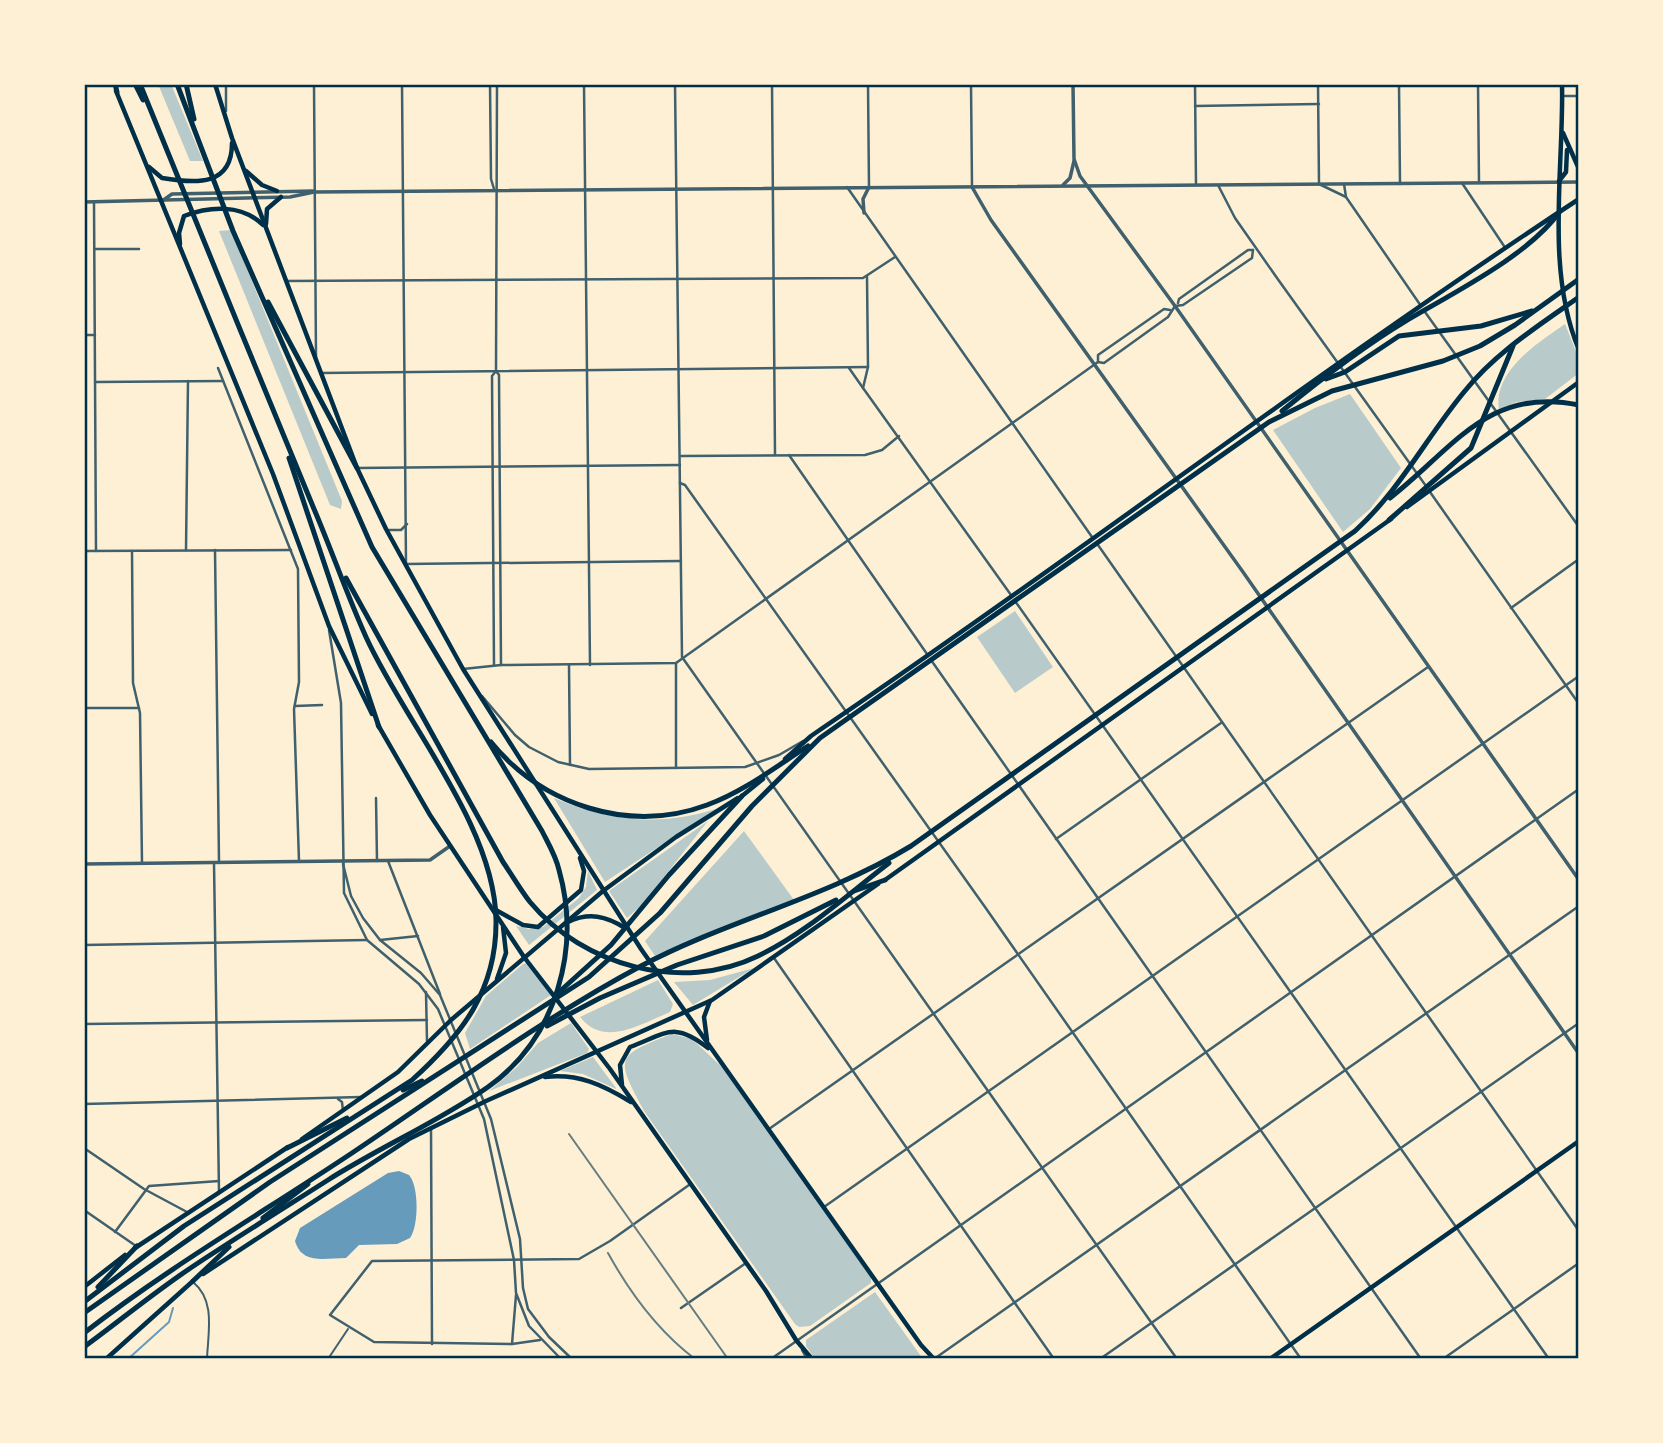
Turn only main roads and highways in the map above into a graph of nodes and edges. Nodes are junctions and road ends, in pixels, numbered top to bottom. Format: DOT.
graph roads {
  1 [pos="114,84"];
  2 [pos="138,84"];
  3 [pos="177,84"];
  4 [pos="186,84"];
  5 [pos="215,84"];
  6 [pos="1562,84"];
  7 [pos="117,92"];
  8 [pos="1562,129"];
  9 [pos="197,132"];
  10 [pos="232,138"];
  11 [pos="1567,145"];
  12 [pos="146,164"];
  13 [pos="242,165"];
  14 [pos="1579,169"];
  15 [pos="1559,181"];
  16 [pos="277,191"];
  17 [pos="281,197"];
  18 [pos="1579,199"];
  19 [pos="1560,211"];
  20 [pos="266,228"];
  21 [pos="181,249"];
  22 [pos="253,275"];
  23 [pos="1579,279"];
  24 [pos="1579,297"];
  25 [pos="1538,309"];
  26 [pos="1515,343"];
  27 [pos="1579,350"];
  28 [pos="1579,382"];
  29 [pos="1308,385"];
  30 [pos="1579,405"];
  31 [pos="272,409"];
  32 [pos="1269,422"];
  33 [pos="357,468"];
  34 [pos="1427,489"];
  35 [pos="1382,505"];
  36 [pos="1389,520"];
  37 [pos="329,544"];
  38 [pos="475,723"];
  39 [pos="379,727"];
  40 [pos="820,738"];
  41 [pos="742,796"];
  42 [pos="911,846"];
  43 [pos="578,852"];
  44 [pos="885,880"];
  45 [pos="603,891"];
  46 [pos="493,909"];
  47 [pos="502,923"];
  48 [pos="560,926"];
  49 [pos="629,930"];
  50 [pos="524,957"];
  51 [pos="496,981"];
  52 [pos="710,1001"];
  53 [pos="532,1014"];
  54 [pos="686,1014"];
  55 [pos="526,1037"];
  56 [pos="708,1044"];
  57 [pos="597,1052"];
  58 [pos="715,1053"];
  59 [pos="441,1072"];
  60 [pos="540,1077"];
  61 [pos="623,1089"];
  62 [pos="633,1103"];
  63 [pos="1579,1141"];
  64 [pos="287,1148"];
  65 [pos="346,1156"];
  66 [pos="137,1246"];
  67 [pos="193,1281"];
  68 [pos="84,1287"];
  69 [pos="84,1301"];
  70 [pos="84,1313"];
  71 [pos="84,1333"];
  72 [pos="84,1347"];
  73 [pos="106,1359"];
  74 [pos="810,1359"];
  75 [pos="934,1359"];
  76 [pos="1270,1359"];
  1 -- 7 [label="highway"];
  2 -- 31 [label="highway"];
  3 -- 9 [label="highway"];
  4 -- 9 [label="highway"];
  5 -- 10 [label="main road"];
  6 -- 8 [label="main road"];
  7 -- 12 [label="main road"];
  8 -- 11 [label="main road"];
  8 -- 15 [label="main road"];
  9 -- 22 [label="highway"];
  10 -- 12 [label="main road"];
  10 -- 13 [label="main road"];
  11 -- 14 [label="main road"];
  11 -- 15 [label="main road"];
  12 -- 21 [label="main road"];
  13 -- 16 [label="main road"];
  13 -- 20 [label="main road"];
  15 -- 19 [label="main road"];
  17 -- 20 [label="main road"];
  18 -- 19 [label="main road"];
  19 -- 27 [label="main road"];
  19 -- 29 [label="main road"];
  19 -- 32 [label="highway"];
  20 -- 21 [label="main road"];
  20 -- 33 [label="main road"];
  21 -- 39 [label="main road"];
  22 -- 33 [label="highway"];
  22 -- 38 [label="highway"];
  23 -- 25 [label="highway"];
  24 -- 26 [label="highway"];
  25 -- 29 [label="highway"];
  25 -- 32 [label="highway"];
  26 -- 34 [label="highway"];
  26 -- 35 [label="highway"];
  28 -- 34 [label="main road"];
  29 -- 41 [label="main road"];
  30 -- 35 [label="highway"];
  31 -- 37 [label="highway"];
  31 -- 39 [label="highway"];
  32 -- 40 [label="highway"];
  33 -- 43 [label="main road"];
  34 -- 36 [label="highway"];
  35 -- 42 [label="highway"];
  36 -- 44 [label="main road"];
  37 -- 42 [label="highway"];
  37 -- 69 [label="highway"];
  38 -- 40 [label="highway"];
  38 -- 72 [label="highway"];
  39 -- 46 [label="main road"];
  40 -- 53 [label="highway"];
  41 -- 45 [label="main road"];
  41 -- 53 [label="highway"];
  42 -- 55 [label="highway"];
  43 -- 45 [label="main road"];
  43 -- 46 [label="main road"];
  44 -- 52 [label="main road"];
  44 -- 55 [label="highway"];
  45 -- 48 [label="main road"];
  45 -- 49 [label="main road"];
  46 -- 47 [label="main road"];
  47 -- 50 [label="main road"];
  47 -- 51 [label="main road"];
  48 -- 49 [label="main road"];
  48 -- 50 [label="main road"];
  49 -- 54 [label="main road"];
  50 -- 51 [label="main road"];
  50 -- 57 [label="main road"];
  51 -- 64 [label="main road"];
  52 -- 54 [label="main road"];
  52 -- 56 [label="main road"];
  53 -- 59 [label="highway"];
  54 -- 56 [label="main road"];
  54 -- 57 [label="main road"];
  55 -- 65 [label="highway"];
  56 -- 58 [label="main road"];
  57 -- 60 [label="main road"];
  57 -- 61 [label="main road"];
  58 -- 61 [label="main road"];
  58 -- 75 [label="main road"];
  59 -- 64 [label="highway"];
  59 -- 70 [label="highway"];
  60 -- 62 [label="main road"];
  60 -- 67 [label="main road"];
  61 -- 62 [label="main road"];
  62 -- 74 [label="main road"];
  63 -- 76 [label="main road"];
  64 -- 66 [label="main road"];
  65 -- 67 [label="highway"];
  65 -- 71 [label="highway"];
  66 -- 68 [label="main road"];
  66 -- 69 [label="highway"];
  67 -- 73 [label="main road"];
}
